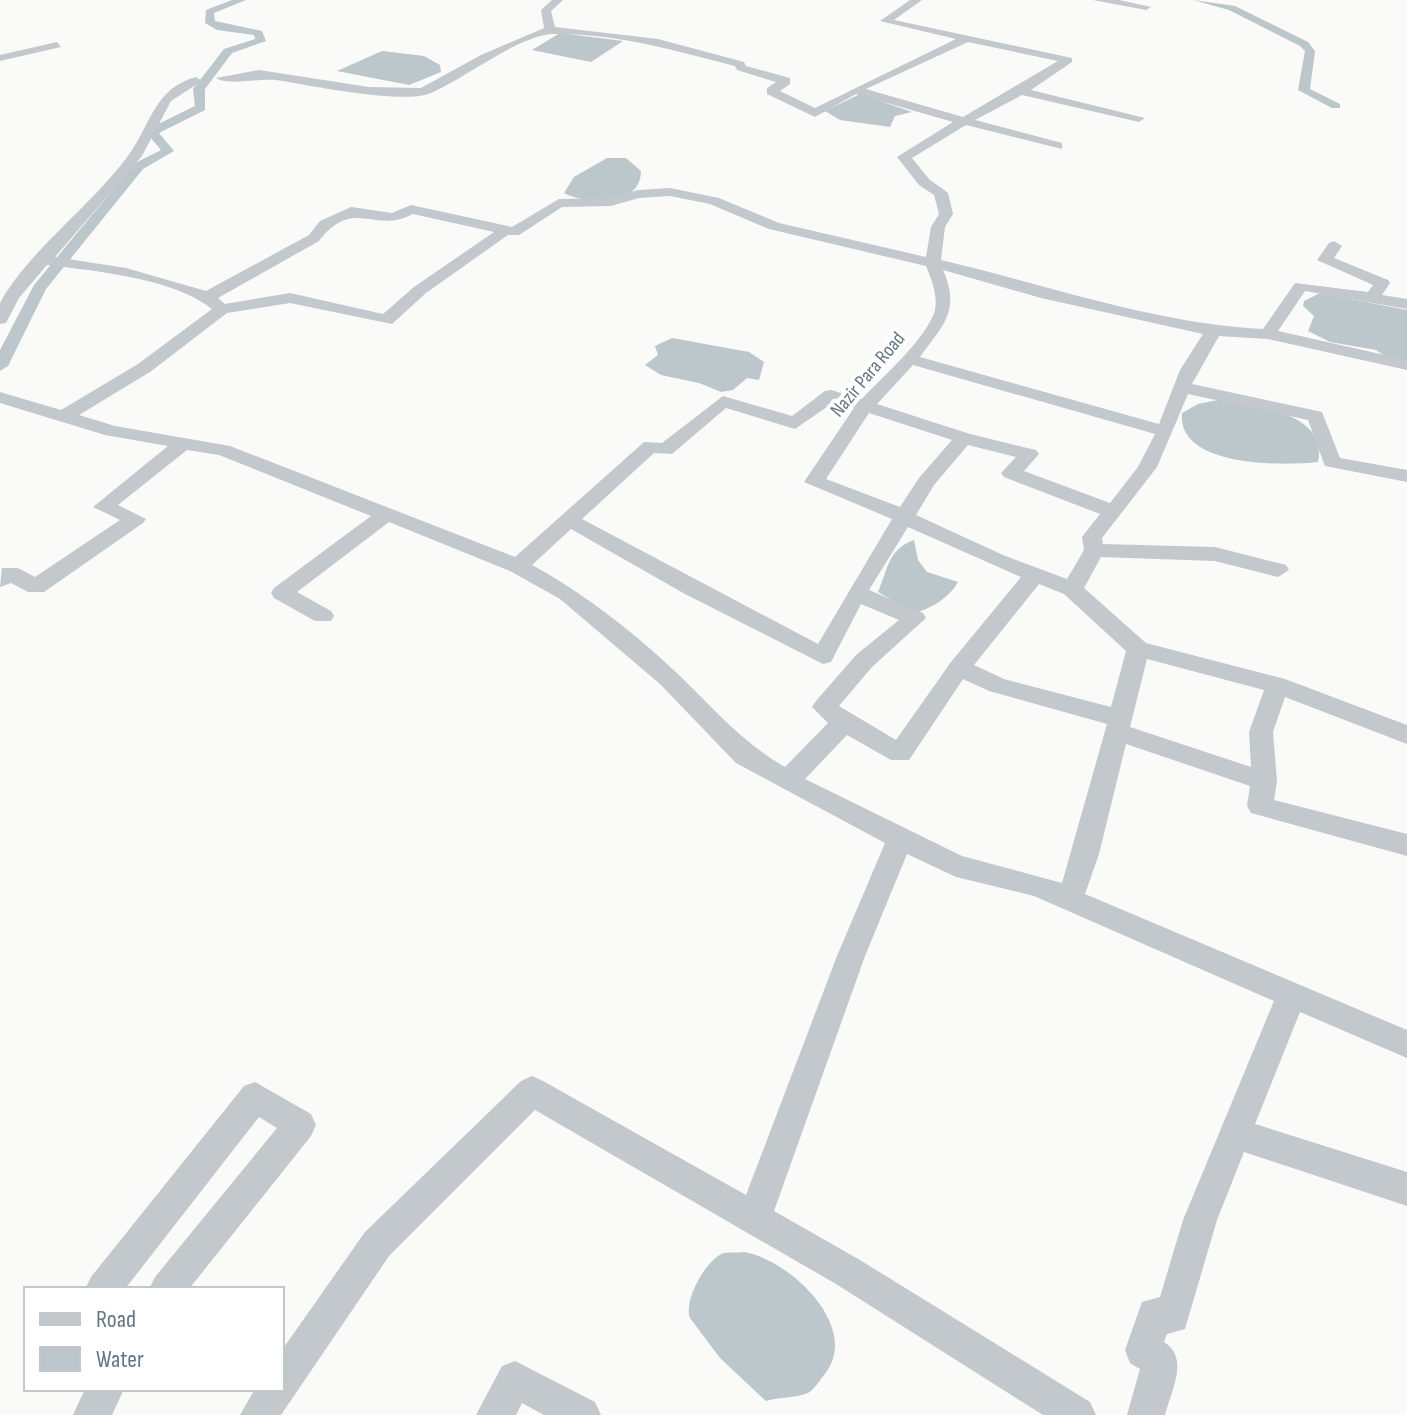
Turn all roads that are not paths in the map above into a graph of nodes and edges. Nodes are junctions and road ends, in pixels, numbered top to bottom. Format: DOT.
graph roads {
  1 [pos="558,0"];
  2 [pos="917,0"];
  3 [pos="1098,0"];
  4 [pos="1146,7"];
  5 [pos="550,30"];
  6 [pos="964,40"];
  7 [pos="57,45"];
  8 [pos="0,58"];
  9 [pos="222,78"];
  10 [pos="196,81"];
  11 [pos="855,90"];
  12 [pos="1021,91"];
  13 [pos="1139,118"];
  14 [pos="964,121"];
  15 [pos="1057,146"];
  16 [pos="506,230"];
  17 [pos="43,260"];
  18 [pos="933,264"];
  19 [pos="1315,264"];
  20 [pos="6,294"];
  21 [pos="207,297"];
  22 [pos="1372,298"];
  23 [pos="1407,304"];
  24 [pos="222,309"];
  25 [pos="0,319"];
  26 [pos="1214,331"];
  27 [pos="1268,334"];
  28 [pos="909,359"];
  29 [pos="1407,365"];
  30 [pos="1182,387"];
  31 [pos="0,397"];
  32 [pos="864,407"];
  33 [pos="64,416"];
  34 [pos="1163,431"];
  35 [pos="964,438"];
  36 [pos="184,443"];
  37 [pos="1407,476"];
  38 [pos="1112,511"];
  39 [pos="384,516"];
  40 [pos="903,518"];
  41 [pos="569,520"];
  42 [pos="1094,550"];
  43 [pos="518,566"];
  44 [pos="1278,570"];
  45 [pos="1036,574"];
  46 [pos="0,580"];
  47 [pos="1072,589"];
  48 [pos="856,593"];
  49 [pos="323,616"];
  50 [pos="1138,649"];
  51 [pos="959,668"];
  52 [pos="1277,685"];
  53 [pos="844,722"];
  54 [pos="1120,725"];
  55 [pos="1407,735"];
  56 [pos="787,781"];
  57 [pos="1264,781"];
  58 [pos="900,839"];
  59 [pos="1407,845"];
  60 [pos="1070,898"];
  61 [pos="1292,994"];
  62 [pos="1407,1044"];
  63 [pos="1235,1133"];
  64 [pos="1407,1189"];
  65 [pos="754,1219"];
  66 [pos="105,1287"];
  67 [pos="169,1287"];
  68 [pos="284,1379"];
  69 [pos="104,1391"];
  70 [pos="276,1391"];
  71 [pos="92,1415"];
  72 [pos="259,1415"];
  73 [pos="495,1415"];
  74 [pos="582,1415"];
  75 [pos="1077,1415"];
  76 [pos="1146,1415"];
  1 -- 5 [label="street"];
  2 -- 6 [label="street"];
  3 -- 4 [label="street"];
  5 -- 9 [label="street"];
  5 -- 11 [label="street"];
  6 -- 11 [label="street"];
  6 -- 12 [label="street"];
  7 -- 8 [label="street"];
  10 -- 17 [label="street"];
  11 -- 14 [label="street"];
  12 -- 13 [label="street"];
  12 -- 14 [label="street"];
  14 -- 15 [label="street"];
  14 -- 18 [label="street, Nazir Para Road"];
  16 -- 18 [label="street"];
  16 -- 21 [label="street"];
  16 -- 24 [label="street"];
  17 -- 20 [label="street"];
  17 -- 21 [label="street"];
  18 -- 26 [label="street"];
  18 -- 28 [label="street, Nazir Para Road"];
  19 -- 22 [label="street"];
  19 -- 22 [label="street"];
  19 -- 27 [label="street"];
  20 -- 25 [label="street"];
  21 -- 24 [label="street"];
  22 -- 23 [label="street"];
  24 -- 33 [label="street"];
  26 -- 27 [label="street"];
  26 -- 30 [label="street"];
  27 -- 29 [label="street"];
  28 -- 32 [label="street, Nazir Para Road"];
  28 -- 34 [label="street"];
  30 -- 34 [label="street"];
  30 -- 37 [label="street"];
  31 -- 33 [label="street"];
  32 -- 35 [label="street"];
  32 -- 40 [label="street, Nazir Para Road"];
  32 -- 41 [label="street"];
  33 -- 36 [label="street"];
  34 -- 38 [label="street"];
  35 -- 38 [label="street"];
  35 -- 40 [label="street"];
  36 -- 39 [label="street"];
  36 -- 46 [label="street"];
  38 -- 42 [label="street"];
  39 -- 43 [label="street"];
  39 -- 49 [label="street"];
  40 -- 45 [label="street, Nazir Para Road"];
  40 -- 48 [label="street"];
  41 -- 43 [label="street"];
  41 -- 48 [label="street"];
  42 -- 44 [label="street"];
  42 -- 47 [label="street"];
  43 -- 56 [label="street"];
  45 -- 47 [label="street, Nazir Para Road"];
  45 -- 51 [label="street"];
  47 -- 50 [label="street, Nazir Para Road"];
  48 -- 53 [label="street"];
  50 -- 52 [label="street"];
  50 -- 54 [label="street"];
  51 -- 53 [label="street"];
  51 -- 54 [label="street"];
  52 -- 55 [label="street"];
  52 -- 57 [label="street"];
  53 -- 56 [label="street"];
  54 -- 57 [label="street"];
  54 -- 60 [label="street"];
  56 -- 58 [label="street"];
  57 -- 59 [label="street"];
  58 -- 60 [label="street"];
  58 -- 65 [label="street"];
  60 -- 61 [label="street"];
  61 -- 62 [label="street"];
  61 -- 63 [label="street"];
  63 -- 64 [label="street"];
  63 -- 76 [label="street"];
  65 -- 68 [label="street"];
  65 -- 75 [label="street"];
  66 -- 67 [label="street"];
  69 -- 71 [label="street"];
  70 -- 72 [label="street"];
  73 -- 74 [label="street"];
}
